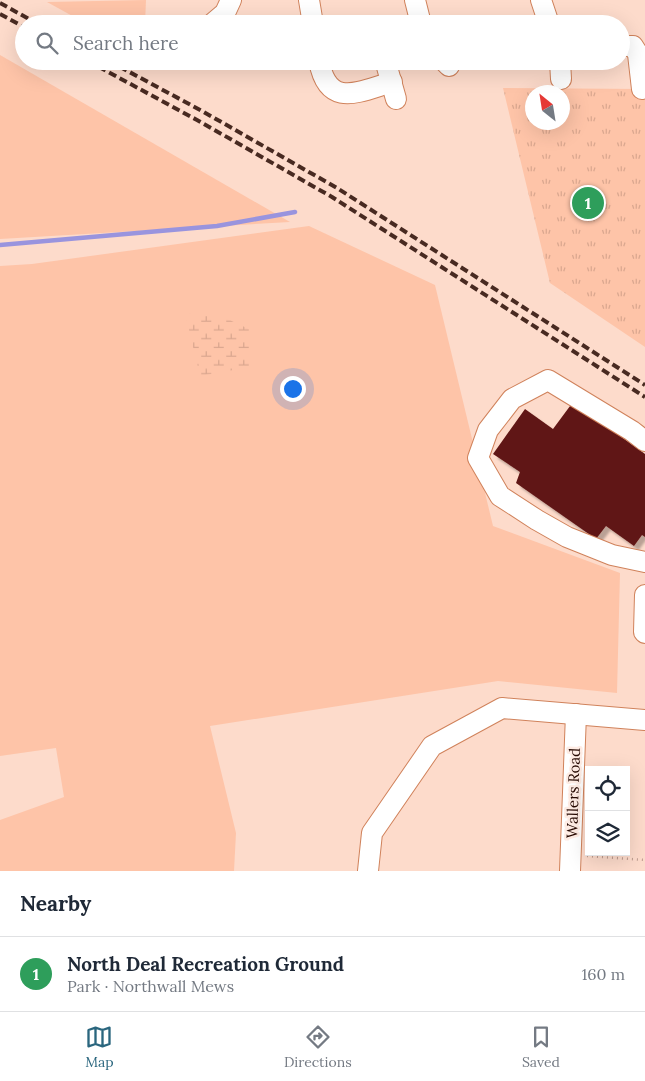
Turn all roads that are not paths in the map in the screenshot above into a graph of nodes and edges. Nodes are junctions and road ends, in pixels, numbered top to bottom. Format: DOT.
graph roads {
  1 [pos="231,0"];
  2 [pos="309,0"];
  3 [pos="415,0"];
  4 [pos="541,0"];
  5 [pos="223,15"];
  6 [pos="312,15"];
  7 [pos="419,15"];
  8 [pos="546,15"];
  9 [pos="630,46"];
  10 [pos="321,70"];
  11 [pos="392,83"];
  12 [pos="642,88"];
  13 [pos="645,442"];
  14 [pos="645,562"];
  15 [pos="645,595"];
  16 [pos="645,633"];
  17 [pos="576,714"];
  18 [pos="645,720"];
  19 [pos="570,863"];
  20 [pos="368,871"];
  1 -- 5 [label="street"];
  2 -- 6 [label="street"];
  3 -- 7 [label="street"];
  4 -- 8 [label="street"];
  9 -- 12 [label="street"];
  10 -- 11 [label="street"];
  13 -- 14 [label="street"];
  15 -- 16 [label="street"];
  17 -- 18 [label="street"];
  17 -- 19 [label="street, Wallers Road"];
  17 -- 20 [label="street"];
}
